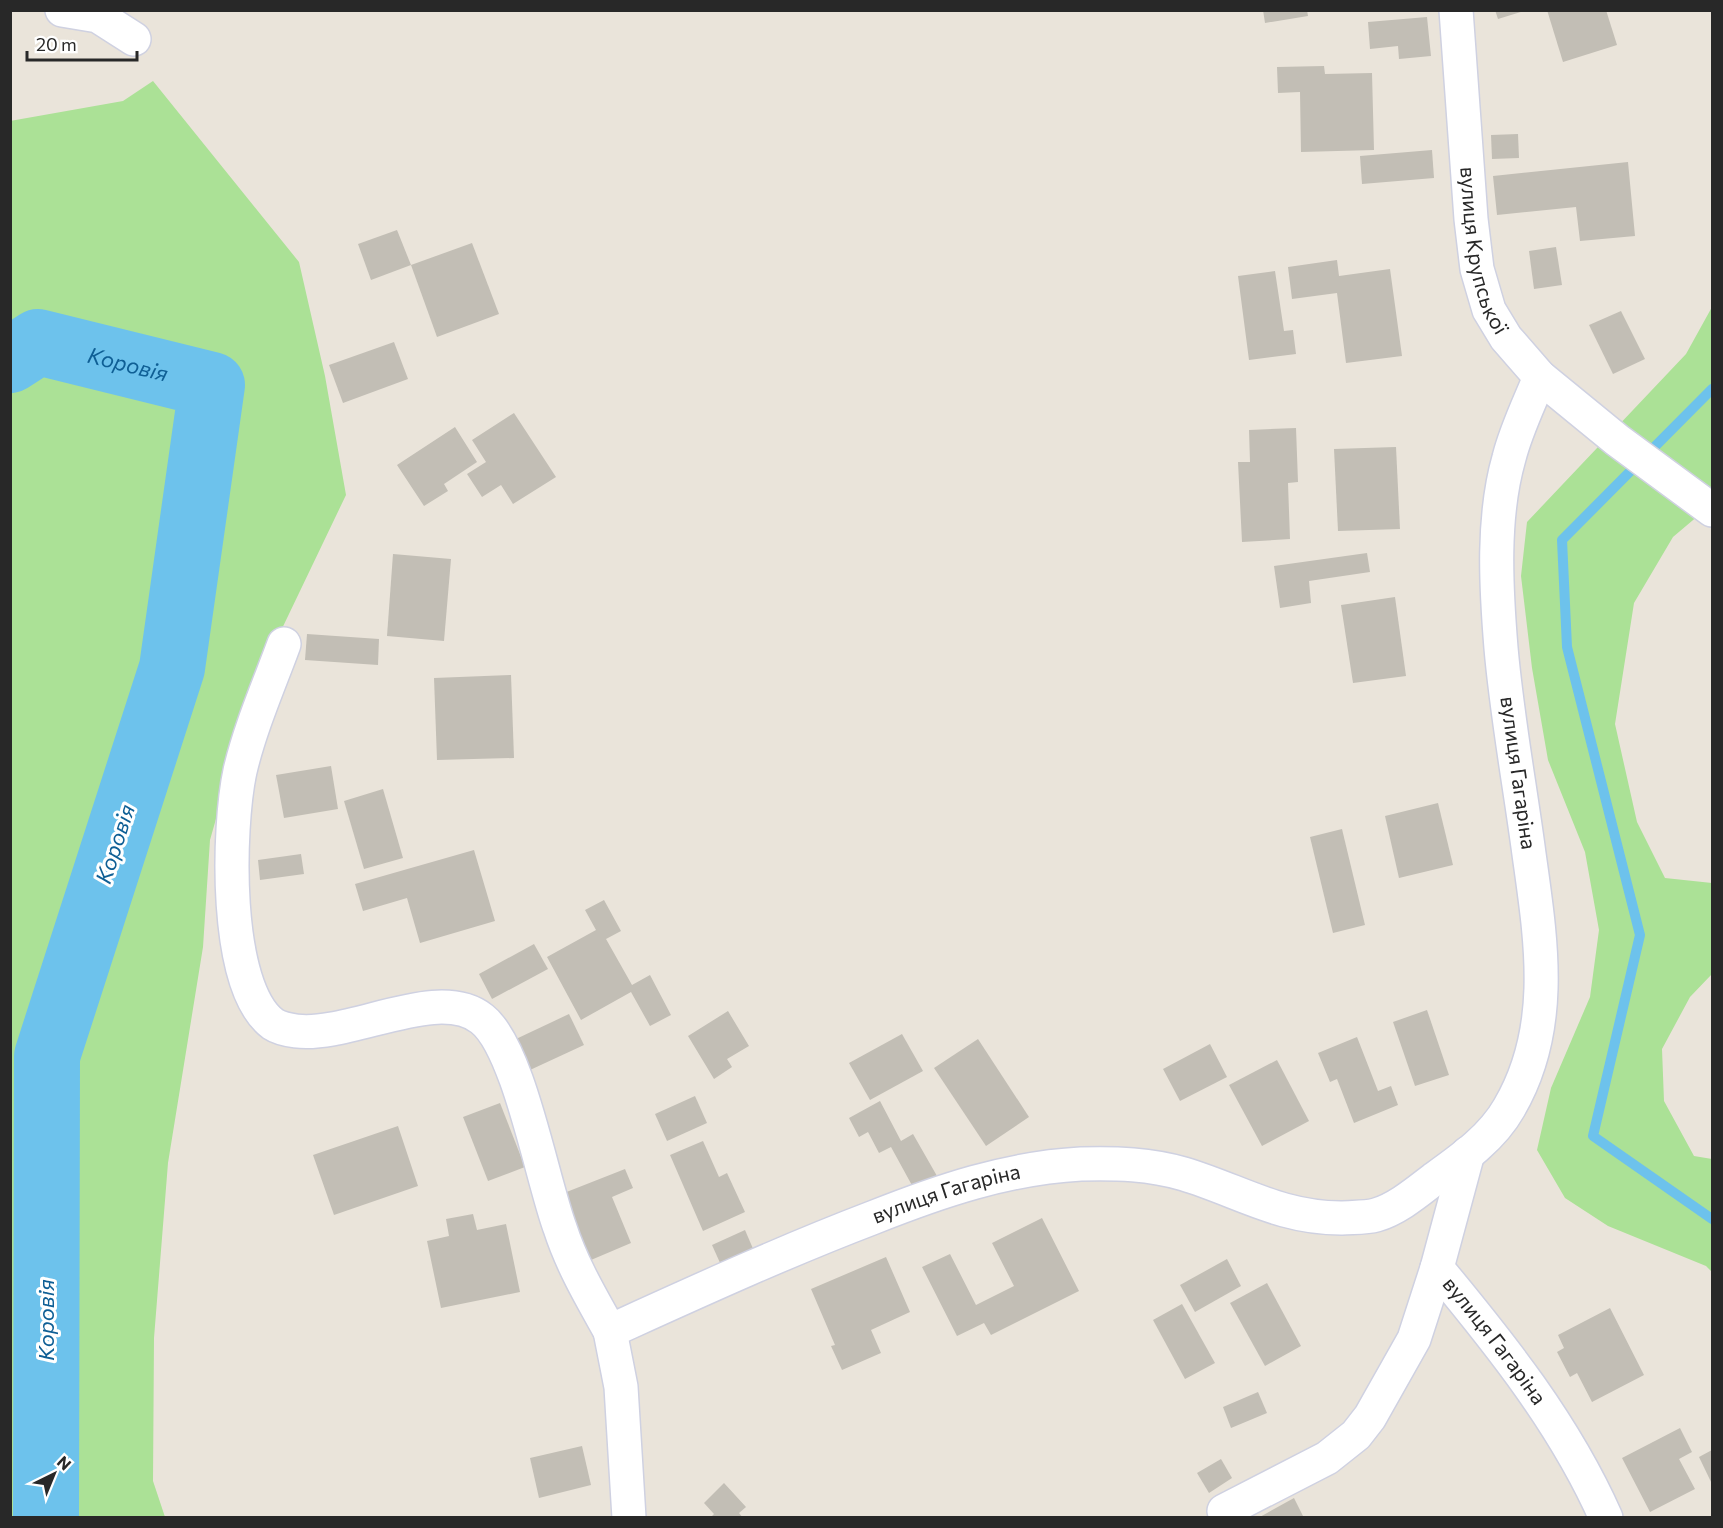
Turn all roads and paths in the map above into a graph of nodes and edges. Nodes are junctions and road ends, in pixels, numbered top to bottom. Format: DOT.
graph roads {
  1 [pos="62,10"];
  2 [pos="1456,10"];
  3 [pos="134,39"];
  4 [pos="1540,377"];
  5 [pos="1713,510"];
  6 [pos="284,644"];
  7 [pos="1468,1153"];
  8 [pos="1437,1268"];
  9 [pos="610,1331"];
  10 [pos="1224,1511"];
  11 [pos="629,1518"];
  12 [pos="1606,1518"];
  1 -- 3 [label="street"];
  2 -- 4 [label="street, вулиця Крупської"];
  4 -- 5 [label="street, вулиця Крупської"];
  4 -- 7 [label="street, вулиця Гагаріна"];
  6 -- 9 [label="street"];
  7 -- 8 [label="street, вулиця Гагаріна"];
  7 -- 9 [label="street, вулиця Гагаріна"];
  8 -- 10 [label="street"];
  8 -- 12 [label="street, вулиця Гагаріна"];
  9 -- 11 [label="street"];
}
